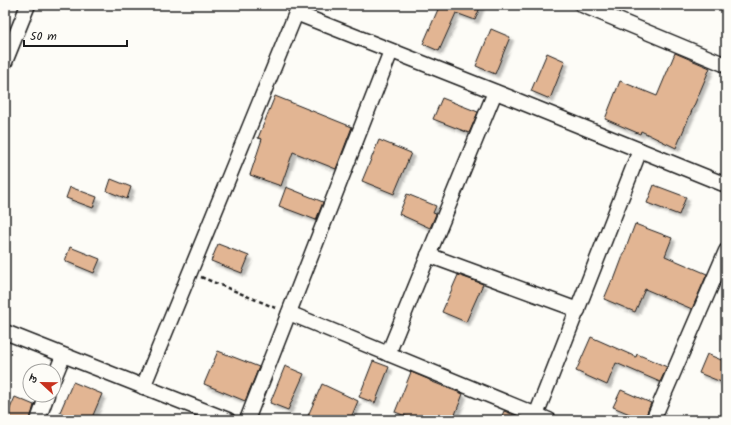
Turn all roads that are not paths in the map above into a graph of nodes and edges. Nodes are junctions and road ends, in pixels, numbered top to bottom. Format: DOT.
graph roads {
  1 [pos="28,5"];
  2 [pos="582,5"];
  3 [pos="298,9"];
  4 [pos="391,51"];
  5 [pos="5,62"];
  6 [pos="726,65"];
  7 [pos="495,92"];
  8 [pos="640,150"];
  9 [pos="726,186"];
  10 [pos="726,251"];
  11 [pos="428,255"];
  12 [pos="578,310"];
  13 [pos="289,313"];
  14 [pos="5,332"];
  15 [pos="388,354"];
  16 [pos="62,356"];
  17 [pos="59,363"];
  18 [pos="143,387"];
  19 [pos="44,403"];
  20 [pos="536,415"];
  21 [pos="38,420"];
  22 [pos="228,420"];
  23 [pos="247,420"];
  24 [pos="550,420"];
  25 [pos="653,420"];
  1 -- 5 [label="street"];
  2 -- 6 [label="street"];
  3 -- 4 [label="street"];
  3 -- 18 [label="street"];
  4 -- 7 [label="street"];
  4 -- 13 [label="street"];
  7 -- 8 [label="street"];
  7 -- 11 [label="street"];
  8 -- 9 [label="street"];
  8 -- 12 [label="street"];
  10 -- 25 [label="street"];
  11 -- 12 [label="street"];
  11 -- 15 [label="street"];
  12 -- 20 [label="street"];
  13 -- 15 [label="street"];
  13 -- 23 [label="street"];
  14 -- 16 [label="street"];
  15 -- 20 [label="street"];
  16 -- 17 [label="street"];
  16 -- 18 [label="street"];
  18 -- 22 [label="street"];
  19 -- 21 [label="street"];
  20 -- 24 [label="street"];
}
